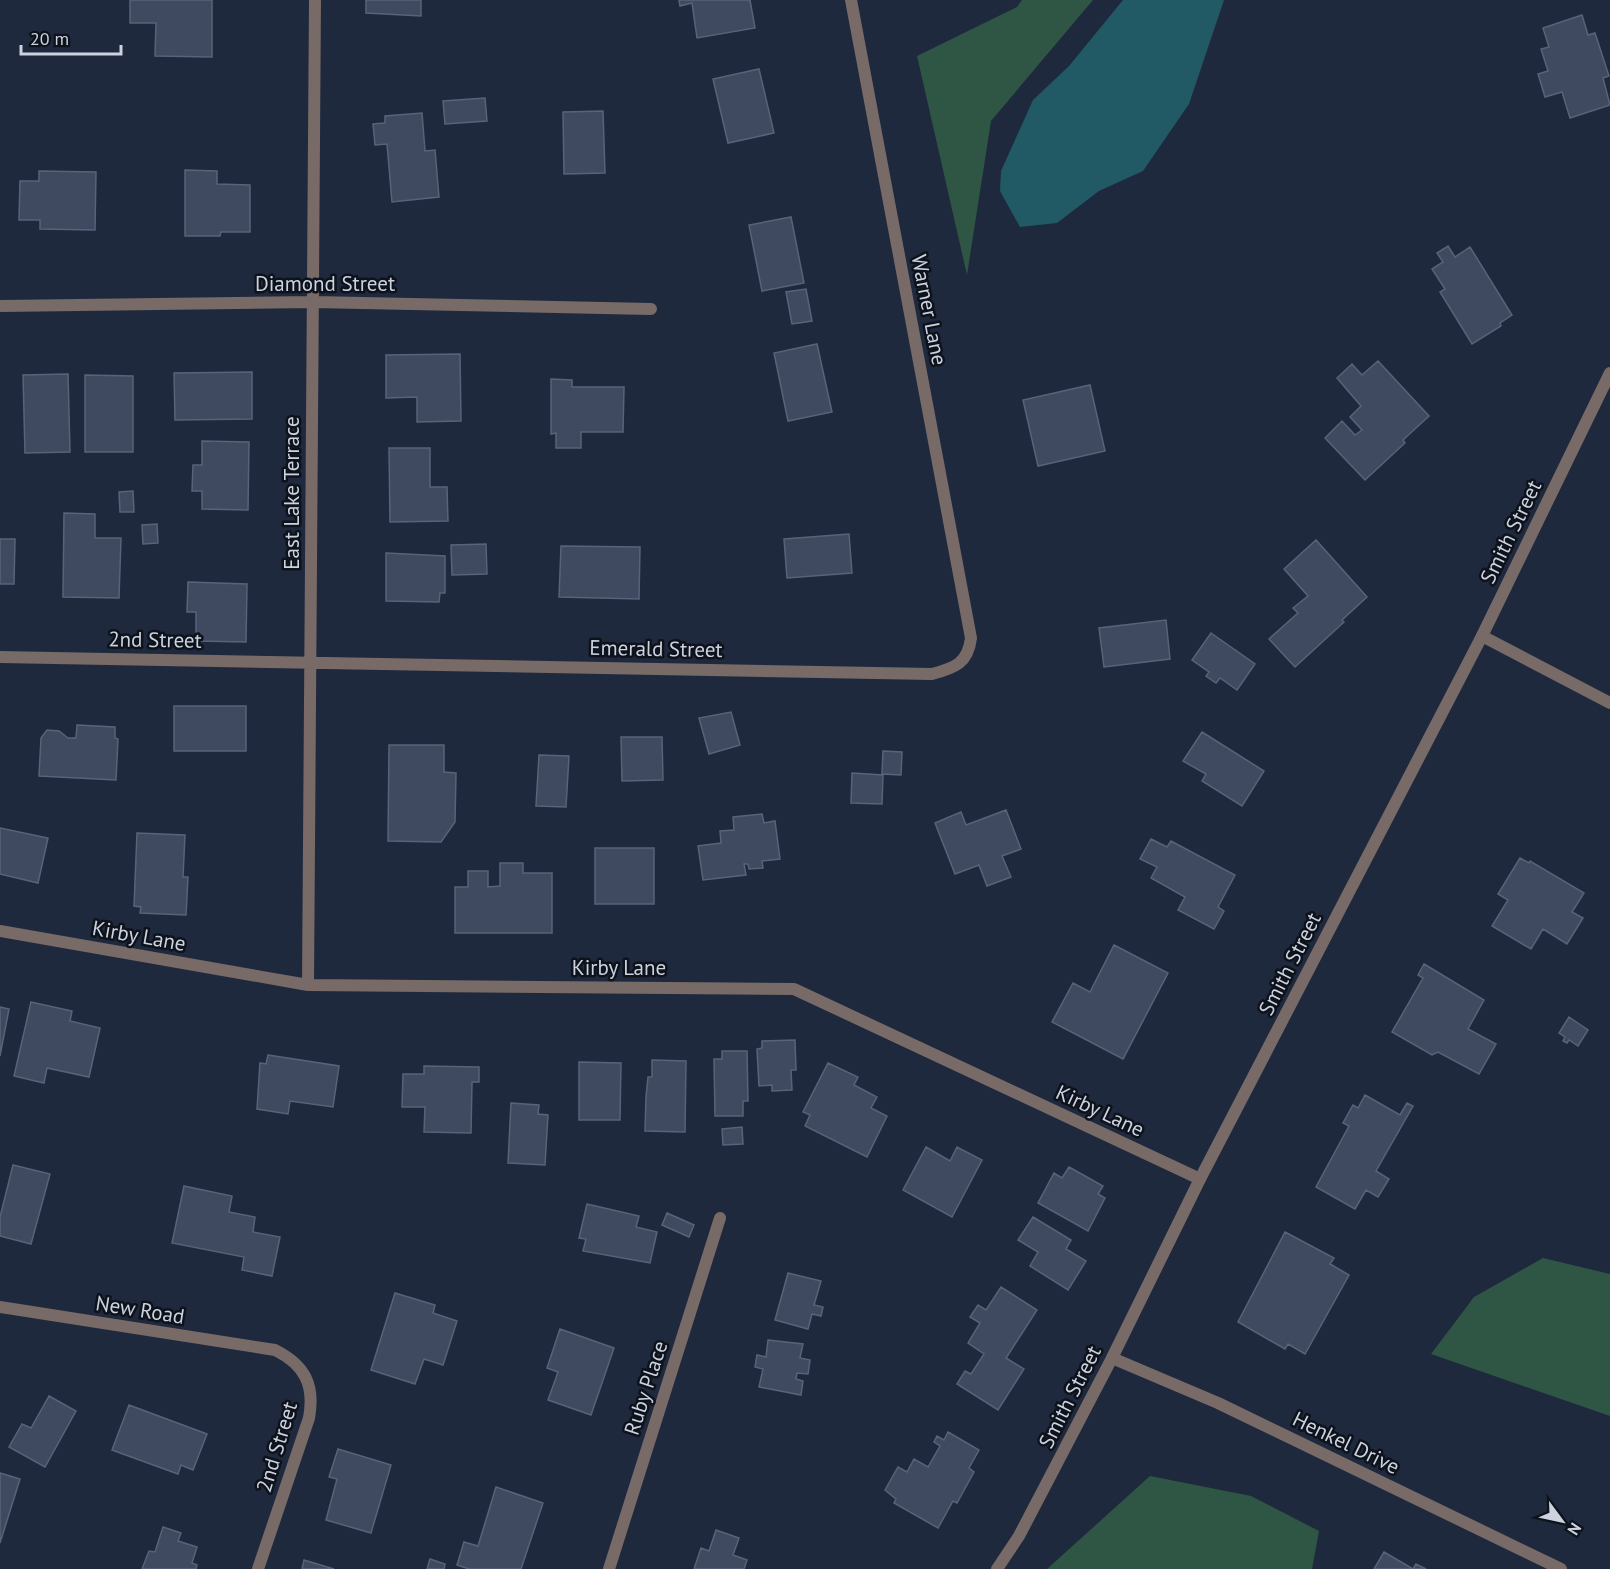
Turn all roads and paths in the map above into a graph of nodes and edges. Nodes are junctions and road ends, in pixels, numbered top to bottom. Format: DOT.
graph roads {
  1 [pos="315,0"];
  2 [pos="851,0"];
  3 [pos="313,302"];
  4 [pos="0,306"];
  5 [pos="651,309"];
  6 [pos="1610,373"];
  7 [pos="969,628"];
  8 [pos="1482,636"];
  9 [pos="0,657"];
  10 [pos="310,663"];
  11 [pos="1610,703"];
  12 [pos="0,931"];
  13 [pos="308,986"];
  14 [pos="1200,1179"];
  15 [pos="720,1218"];
  16 [pos="0,1307"];
  17 [pos="275,1350"];
  18 [pos="1112,1358"];
  19 [pos="258,1569"];
  20 [pos="609,1569"];
  21 [pos="997,1569"];
  22 [pos="1561,1569"];
  1 -- 3 [label="street, East Lake Terrace"];
  2 -- 7 [label="street, Warner Lane"];
  3 -- 4 [label="street, Diamond Street"];
  3 -- 5 [label="street, Diamond Street"];
  3 -- 10 [label="street, East Lake Terrace"];
  6 -- 8 [label="street, Smith Street"];
  7 -- 10 [label="street, Emerald Street"];
  8 -- 11 [label="street"];
  8 -- 14 [label="street, Smith Street"];
  9 -- 10 [label="street, 2nd Street"];
  10 -- 13 [label="street, East Lake Terrace"];
  12 -- 13 [label="street, Kirby Lane"];
  13 -- 14 [label="street, Kirby Lane"];
  14 -- 18 [label="street, Smith Street"];
  15 -- 20 [label="street, Ruby Place"];
  16 -- 17 [label="street, New Road"];
  17 -- 19 [label="street, 2nd Street"];
  18 -- 21 [label="street, Smith Street"];
  18 -- 22 [label="street, Henkel Drive"];
}
